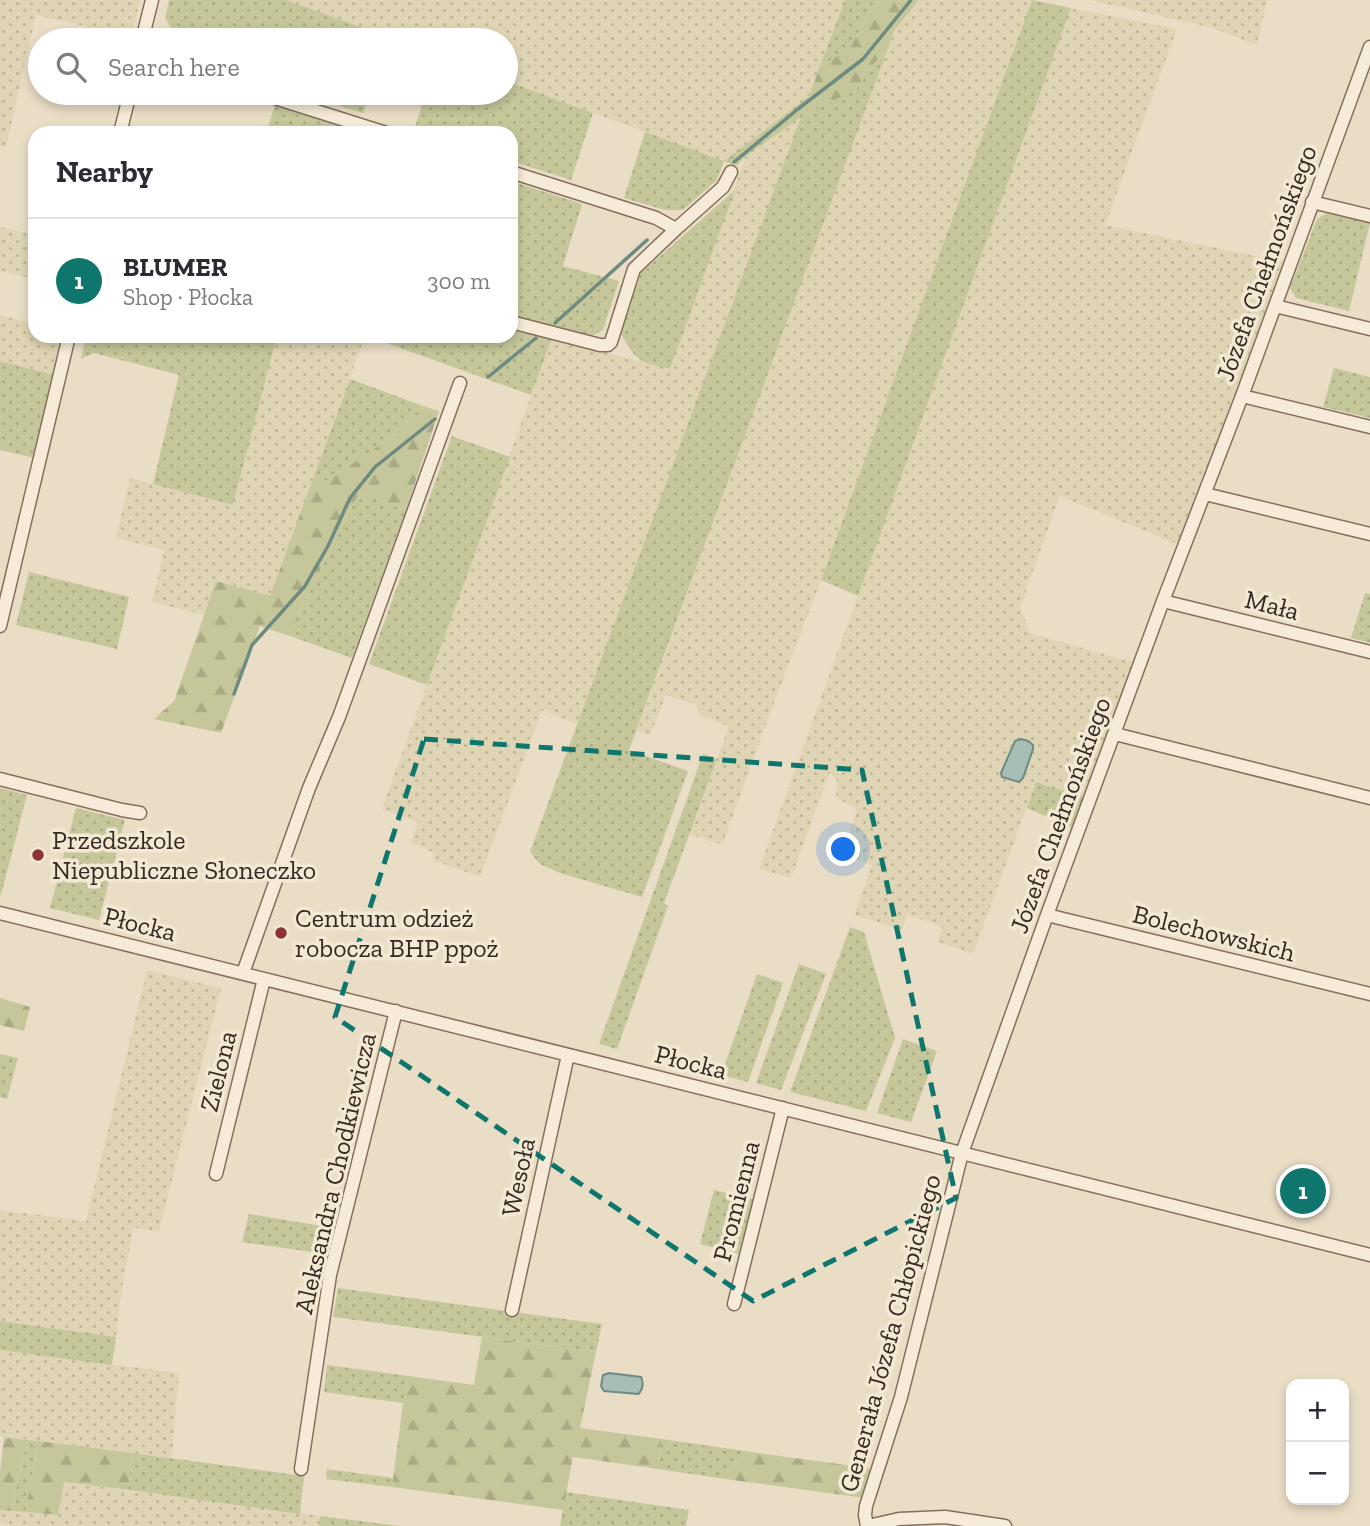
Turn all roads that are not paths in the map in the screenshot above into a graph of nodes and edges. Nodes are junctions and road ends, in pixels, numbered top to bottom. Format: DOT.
graph roads {
  1 [pos="152,0"];
  2 [pos="145,28"];
  3 [pos="1370,47"];
  4 [pos="127,105"];
  5 [pos="295,105"];
  6 [pos="122,126"];
  7 [pos="363,126"];
  8 [pos="731,172"];
  9 [pos="518,174"];
  10 [pos="1312,202"];
  11 [pos="1370,216"];
  12 [pos="676,229"];
  13 [pos="1275,306"];
  14 [pos="518,324"];
  15 [pos="1370,329"];
  16 [pos="67,343"];
  17 [pos="460,383"];
  18 [pos="1242,396"];
  19 [pos="1370,427"];
  20 [pos="1205,494"];
  21 [pos="1370,534"];
  22 [pos="1163,601"];
  23 [pos="0,626"];
  24 [pos="1370,652"];
  25 [pos="1115,734"];
  26 [pos="0,779"];
  27 [pos="1370,798"];
  28 [pos="140,813"];
  29 [pos="0,913"];
  30 [pos="1047,915"];
  31 [pos="243,973"];
  32 [pos="264,979"];
  33 [pos="1370,994"];
  34 [pos="396,1011"];
  35 [pos="568,1055"];
  36 [pos="783,1108"];
  37 [pos="962,1153"];
  38 [pos="216,1174"];
  39 [pos="1370,1255"];
  40 [pos="734,1304"];
  41 [pos="512,1310"];
  42 [pos="302,1469"];
  43 [pos="867,1526"];
  44 [pos="1005,1526"];
  1 -- 2 [label="street"];
  3 -- 10 [label="street, Józefa Chełmońskiego"];
  4 -- 6 [label="street"];
  5 -- 7 [label="street"];
  8 -- 12 [label="street"];
  9 -- 12 [label="street"];
  10 -- 11 [label="street"];
  10 -- 13 [label="street, Józefa Chełmońskiego"];
  12 -- 14 [label="street"];
  13 -- 15 [label="street"];
  13 -- 18 [label="street, Józefa Chełmońskiego"];
  16 -- 23 [label="street"];
  17 -- 31 [label="street"];
  18 -- 19 [label="street"];
  18 -- 20 [label="street, Józefa Chełmońskiego"];
  20 -- 21 [label="street"];
  20 -- 22 [label="street, Józefa Chełmońskiego"];
  22 -- 24 [label="street, Mała"];
  22 -- 25 [label="street, Józefa Chełmońskiego"];
  25 -- 27 [label="street"];
  25 -- 30 [label="street, Józefa Chełmońskiego"];
  26 -- 28 [label="street"];
  29 -- 31 [label="street, Płocka"];
  30 -- 33 [label="street, Bolechowskich"];
  30 -- 37 [label="street, Józefa Chełmońskiego"];
  31 -- 32 [label="street, Płocka"];
  32 -- 34 [label="street, Płocka"];
  32 -- 38 [label="street, Zielona"];
  34 -- 35 [label="street, Płocka"];
  34 -- 42 [label="street, Aleksandra Chodkiewicza"];
  35 -- 36 [label="street, Płocka"];
  35 -- 41 [label="street, Wesoła"];
  36 -- 37 [label="street, Płocka"];
  36 -- 40 [label="street, Promienna"];
  37 -- 39 [label="street, Płocka"];
  37 -- 43 [label="street, Generała Józefa Chłopickiego"];
  43 -- 44 [label="street"];
}
